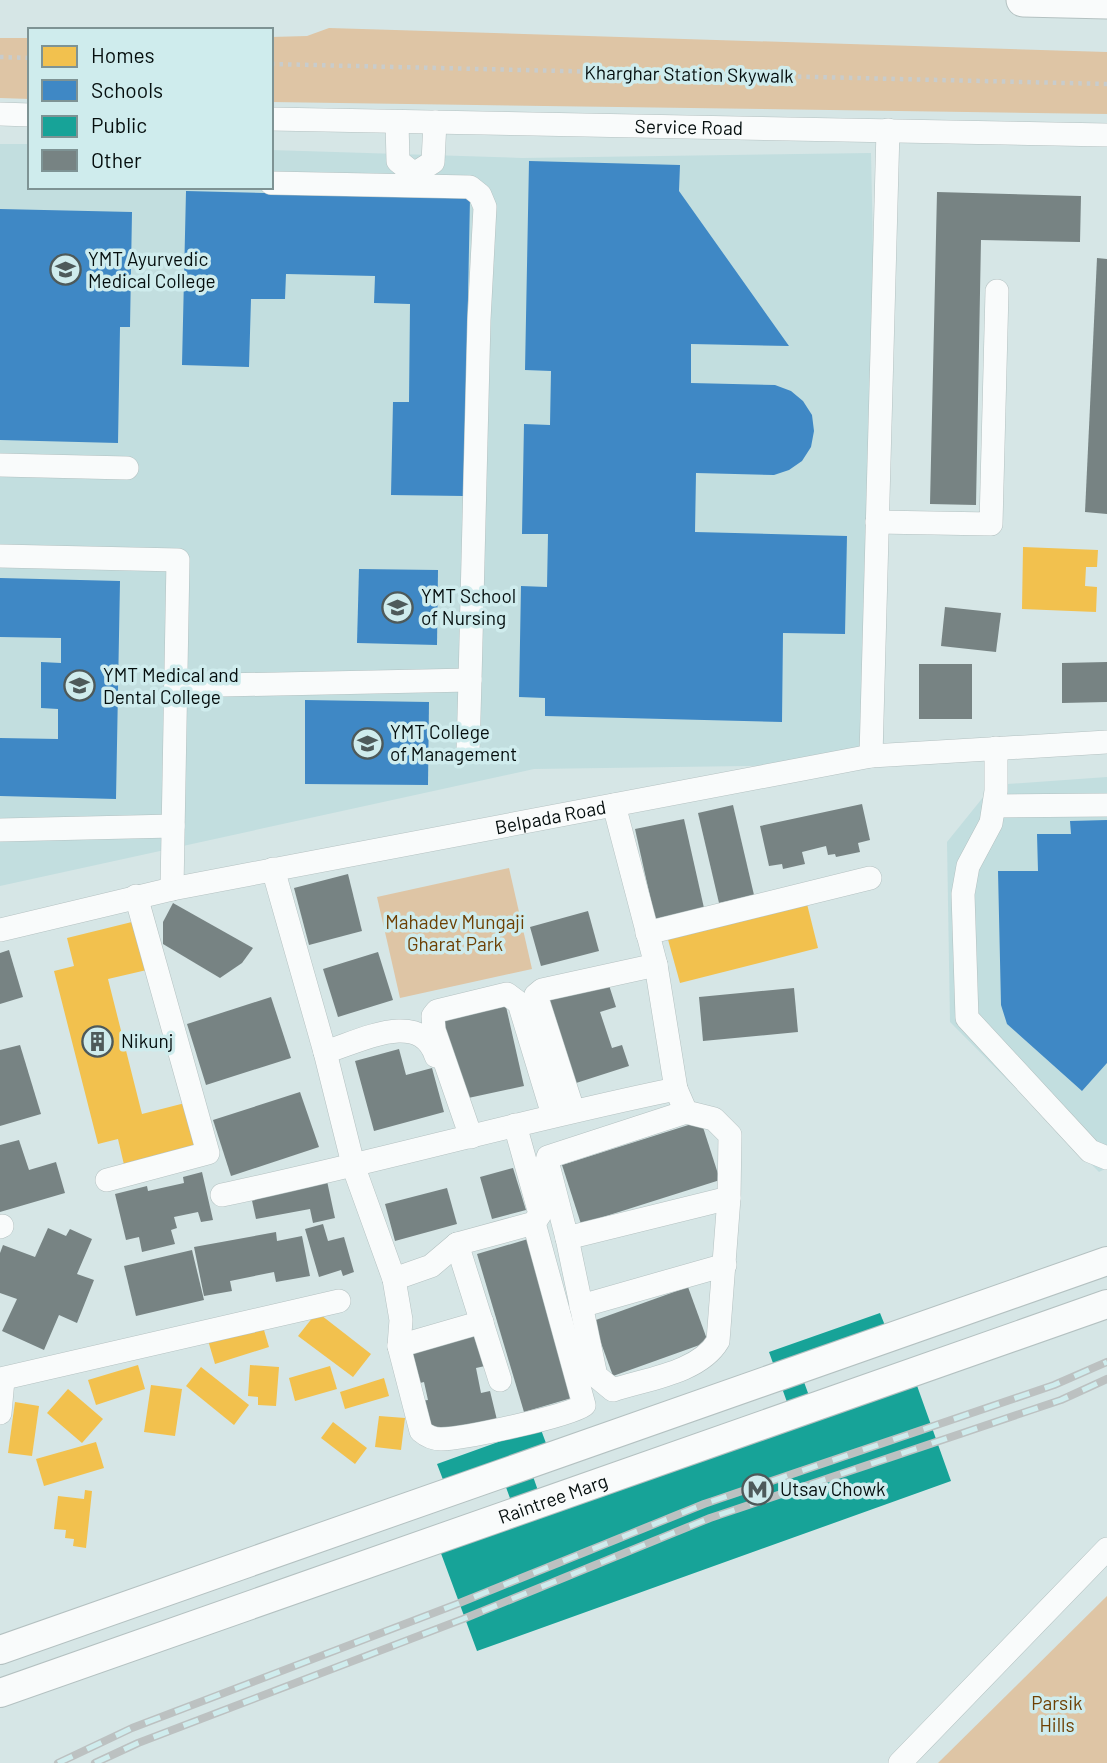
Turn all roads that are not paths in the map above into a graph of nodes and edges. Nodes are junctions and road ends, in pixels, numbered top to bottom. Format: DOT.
graph roads {
  1 [pos="1023,0"];
  2 [pos="1107,2"];
  3 [pos="0,114"];
  4 [pos="28,115"];
  5 [pos="273,119"];
  6 [pos="397,122"];
  7 [pos="435,122"];
  8 [pos="888,130"];
  9 [pos="1107,135"];
  10 [pos="414,180"];
  11 [pos="273,183"];
  12 [pos="997,291"];
  13 [pos="0,465"];
  14 [pos="127,468"];
  15 [pos="877,522"];
  16 [pos="0,556"];
  17 [pos="470,680"];
  18 [pos="176,686"];
  19 [pos="1107,742"];
  20 [pos="996,748"];
  21 [pos="468,751"];
  22 [pos="871,755"];
  23 [pos="614,805"];
  24 [pos="1107,805"];
  25 [pos="995,806"];
  26 [pos="173,826"];
  27 [pos="0,830"];
  28 [pos="273,869"];
  29 [pos="870,878"];
  30 [pos="172,888"];
  31 [pos="136,896"];
  32 [pos="0,930"];
  33 [pos="652,951"];
  34 [pos="623,961"];
  35 [pos="325,1052"];
  36 [pos="676,1089"];
  37 [pos="686,1112"];
  38 [pos="556,1114"];
  39 [pos="515,1125"];
  40 [pos="467,1138"];
  41 [pos="553,1155"];
  42 [pos="1107,1158"];
  43 [pos="354,1168"];
  44 [pos="107,1180"];
  45 [pos="222,1195"];
  46 [pos="729,1198"];
  47 [pos="534,1223"];
  48 [pos="567,1238"];
  49 [pos="457,1244"];
  50 [pos="1107,1261"];
  51 [pos="725,1265"];
  52 [pos="394,1279"];
  53 [pos="339,1301"];
  54 [pos="1107,1304"];
  55 [pos="581,1306"];
  56 [pos="482,1322"];
  57 [pos="399,1346"];
  58 [pos="2,1380"];
  59 [pos="500,1380"];
  60 [pos="0,1413"];
  61 [pos="1107,1549"];
  62 [pos="0,1650"];
  63 [pos="0,1693"];
  64 [pos="900,1763"];
  1 -- 2 [label="highway"];
  3 -- 4 [label="street"];
  5 -- 6 [label="street, Service Road"];
  6 -- 7 [label="street, Service Road"];
  6 -- 10 [label="street"];
  7 -- 8 [label="street, Service Road"];
  7 -- 10 [label="street"];
  8 -- 9 [label="street, Service Road"];
  8 -- 15 [label="street"];
  10 -- 11 [label="street"];
  10 -- 17 [label="street"];
  12 -- 15 [label="street"];
  13 -- 14 [label="street"];
  15 -- 22 [label="street"];
  16 -- 18 [label="street"];
  17 -- 18 [label="street"];
  17 -- 21 [label="street"];
  18 -- 26 [label="street"];
  19 -- 20 [label="street, Belpada Road"];
  20 -- 22 [label="street, Belpada Road"];
  20 -- 25 [label="street"];
  22 -- 23 [label="street, Belpada Road"];
  23 -- 28 [label="street, Belpada Road"];
  23 -- 33 [label="street"];
  24 -- 25 [label="street"];
  25 -- 42 [label="street"];
  26 -- 27 [label="street"];
  26 -- 30 [label="street"];
  28 -- 30 [label="street, Belpada Road"];
  28 -- 35 [label="street"];
  29 -- 33 [label="street"];
  30 -- 31 [label="street, Belpada Road"];
  31 -- 32 [label="street, Belpada Road"];
  31 -- 44 [label="street"];
  33 -- 34 [label="street"];
  33 -- 36 [label="street"];
  33 -- 38 [label="street"];
  35 -- 40 [label="street"];
  35 -- 43 [label="street"];
  36 -- 37 [label="street"];
  36 -- 38 [label="street"];
  37 -- 41 [label="street"];
  37 -- 46 [label="street"];
  38 -- 39 [label="street"];
  38 -- 40 [label="street"];
  38 -- 41 [label="street"];
  39 -- 40 [label="street"];
  39 -- 47 [label="street"];
  40 -- 43 [label="street"];
  41 -- 48 [label="street"];
  43 -- 45 [label="street"];
  43 -- 52 [label="street"];
  46 -- 48 [label="street"];
  46 -- 51 [label="street"];
  47 -- 49 [label="street"];
  47 -- 57 [label="street"];
  48 -- 55 [label="street"];
  49 -- 52 [label="street"];
  49 -- 56 [label="street"];
  50 -- 62 [label="main road"];
  51 -- 55 [label="street"];
  51 -- 55 [label="street"];
  52 -- 57 [label="street"];
  53 -- 58 [label="street"];
  54 -- 63 [label="main road, Raintree Marg"];
  56 -- 57 [label="street"];
  56 -- 59 [label="street"];
  58 -- 60 [label="street"];
  61 -- 64 [label="street"];
}
